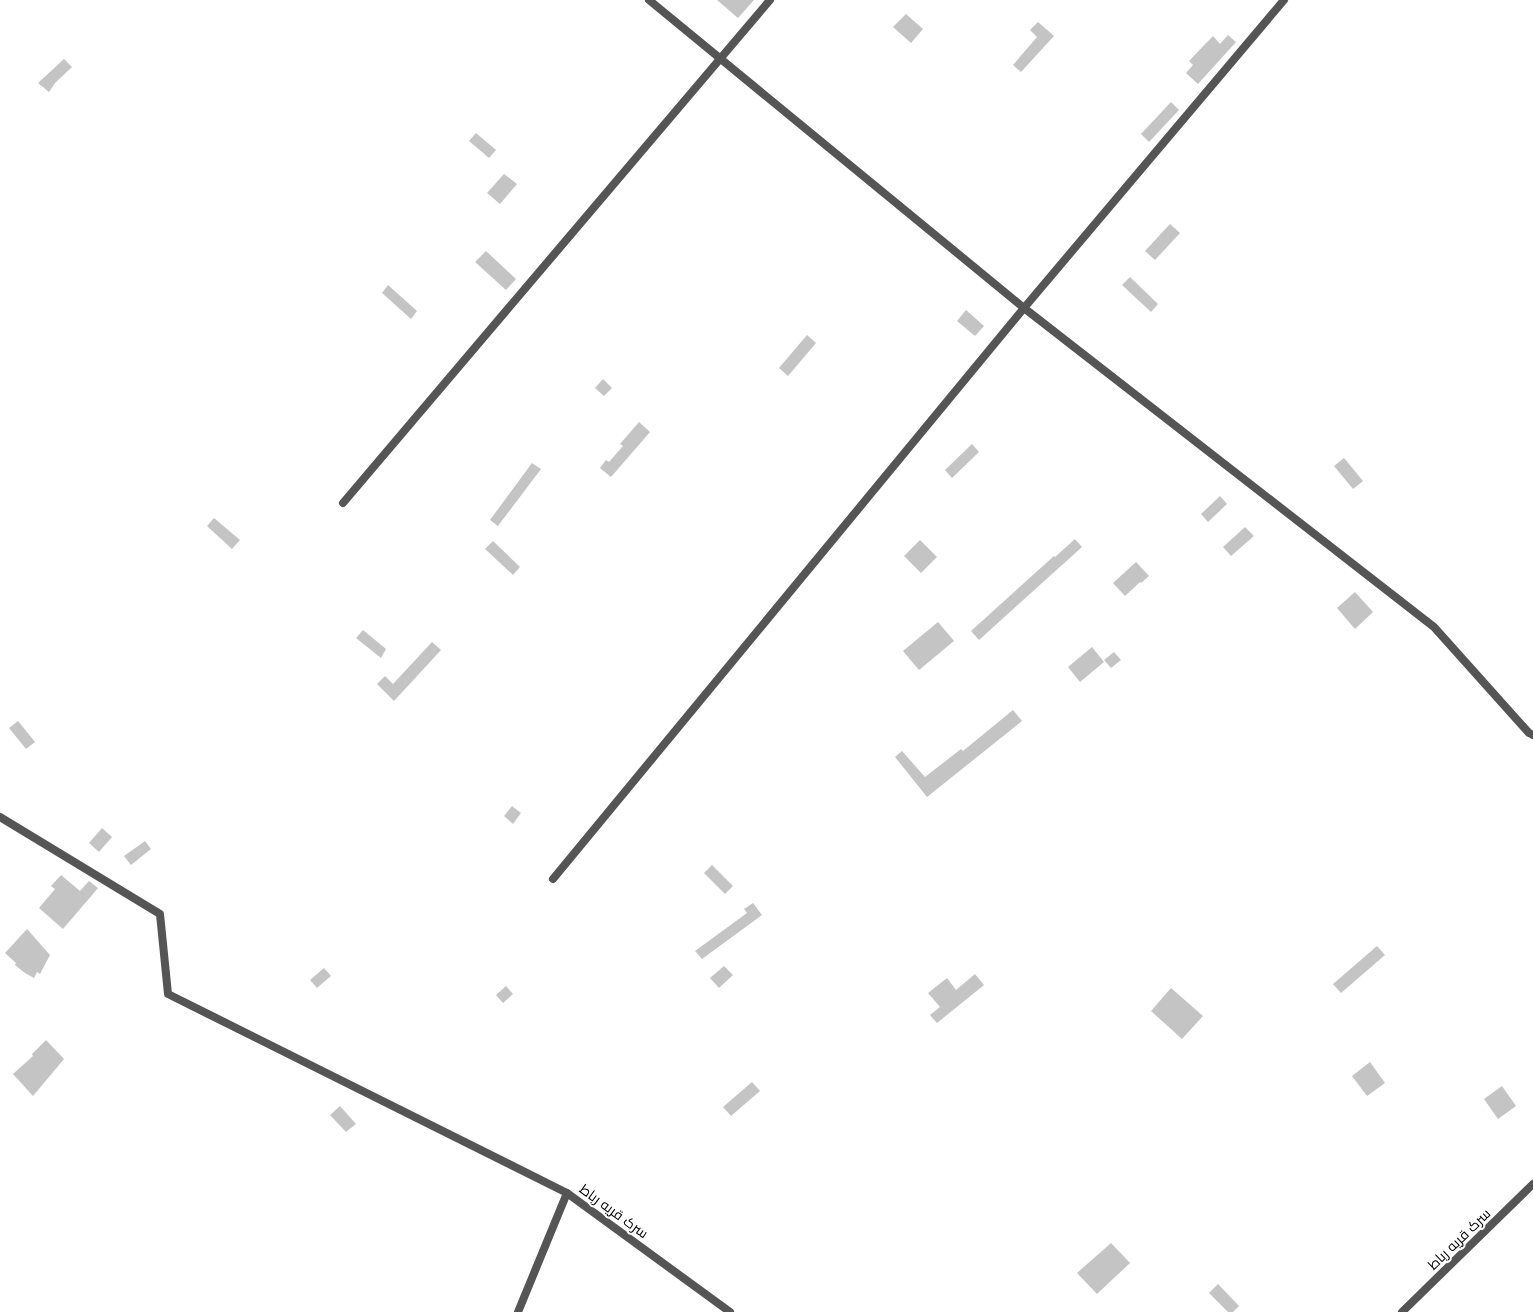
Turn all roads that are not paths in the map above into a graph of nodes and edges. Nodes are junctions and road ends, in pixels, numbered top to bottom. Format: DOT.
graph roads {
  1 [pos="649,0"];
  2 [pos="770,0"];
  3 [pos="1284,0"];
  4 [pos="720,59"];
  5 [pos="1024,308"];
  6 [pos="343,503"];
  7 [pos="1533,734"];
  8 [pos="0,817"];
  9 [pos="553,879"];
  10 [pos="1533,1184"];
  11 [pos="567,1193"];
  12 [pos="518,1312"];
  13 [pos="730,1312"];
  14 [pos="1402,1312"];
  1 -- 4 [label="street"];
  2 -- 4 [label="street"];
  3 -- 5 [label="street"];
  4 -- 5 [label="street"];
  4 -- 6 [label="street"];
  5 -- 7 [label="street"];
  5 -- 9 [label="street"];
  8 -- 11 [label="street"];
  10 -- 14 [label="street, سرک قریه رباط"];
  11 -- 12 [label="street, سرک قریه رباط"];
  11 -- 13 [label="street, سرک قریه رباط"];
}
